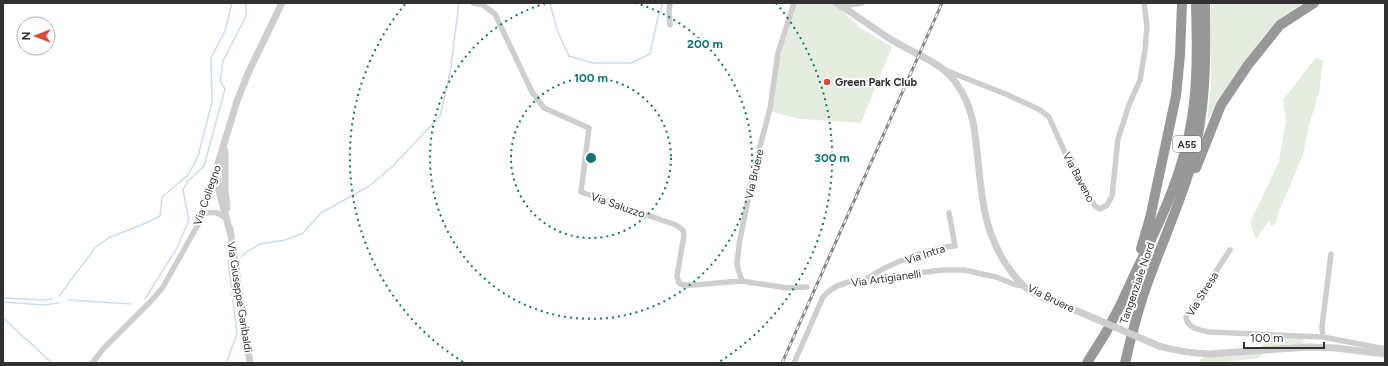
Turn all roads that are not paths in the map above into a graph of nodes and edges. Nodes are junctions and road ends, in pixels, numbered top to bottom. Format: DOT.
graph roads {
  1 [pos="282,3"];
  2 [pos="473,3"];
  3 [pos="670,3"];
  4 [pos="794,3"];
  5 [pos="862,3"];
  6 [pos="1144,3"];
  7 [pos="1182,3"];
  8 [pos="1196,3"];
  9 [pos="1205,3"];
  10 [pos="1314,3"];
  11 [pos="839,5"];
  12 [pos="670,25"];
  13 [pos="943,69"];
  14 [pos="224,144"];
  15 [pos="216,170"];
  16 [pos="225,189"];
  17 [pos="1176,211"];
  18 [pos="949,213"];
  19 [pos="203,214"];
  20 [pos="227,219"];
  21 [pos="230,232"];
  22 [pos="1230,250"];
  23 [pos="1331,254"];
  24 [pos="1134,276"];
  25 [pos="865,280"];
  26 [pos="742,281"];
  27 [pos="1024,286"];
  28 [pos="807,287"];
  29 [pos="1323,337"];
  30 [pos="1385,348"];
  31 [pos="1385,354"];
  32 [pos="92,363"];
  33 [pos="250,363"];
  34 [pos="794,363"];
  35 [pos="1087,363"];
  36 [pos="1125,363"];
  1 -- 14 [label="street, Via Collegno"];
  2 -- 26 [label="street, Via Saluzzo"];
  3 -- 12 [label="street"];
  4 -- 26 [label="street, Via Bruere"];
  5 -- 11 [label="street"];
  6 -- 13 [label="street, Via Baveno"];
  7 -- 24 [label="highway, A55"];
  8 -- 24 [label="highway, A55"];
  9 -- 17 [label="highway, A55"];
  10 -- 17 [label="highway, A55"];
  11 -- 13 [label="street, Via Bruere"];
  13 -- 27 [label="street, Via Bruere"];
  14 -- 15 [label="street, Via Collegno"];
  14 -- 16 [label="street"];
  15 -- 16 [label="street"];
  15 -- 19 [label="street, Via Collegno"];
  15 -- 20 [label="street"];
  16 -- 21 [label="street"];
  17 -- 36 [label="highway, Tangenziale Nord / A55"];
  18 -- 25 [label="street, Via Intra"];
  19 -- 20 [label="street"];
  19 -- 32 [label="street, Via Collegno"];
  20 -- 21 [label="street"];
  21 -- 33 [label="street, Via Giuseppe Garibaldi"];
  22 -- 29 [label="street, Via Stresa"];
  23 -- 29 [label="street"];
  24 -- 35 [label="highway, Tangenziale Nord / A55"];
  25 -- 27 [label="street, Via Artigianelli"];
  25 -- 34 [label="street, Via Artigianelli"];
  26 -- 28 [label="street"];
  27 -- 31 [label="street, Via Bruere, bridge"];
  29 -- 30 [label="street, Via Stresa"];
}
